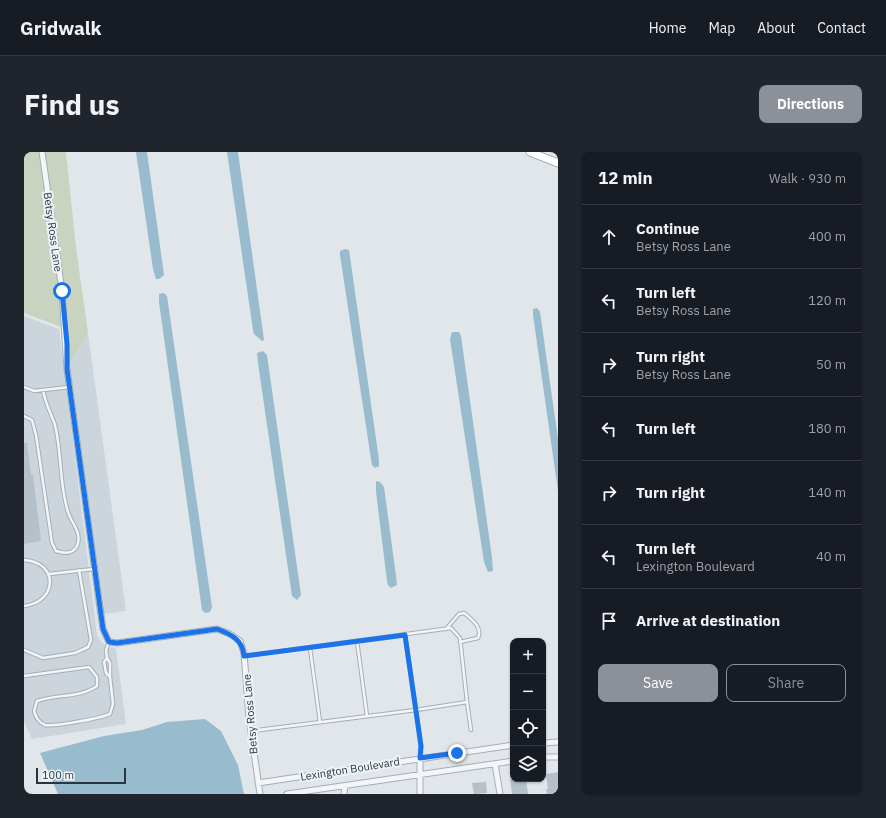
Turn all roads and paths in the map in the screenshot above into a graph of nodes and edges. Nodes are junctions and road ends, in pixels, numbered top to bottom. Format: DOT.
graph roads {
  1 [pos="42,152"];
  2 [pos="530,152"];
  3 [pos="558,163"];
  4 [pos="24,387"];
  5 [pos="70,387"];
  6 [pos="43,390"];
  7 [pos="24,416"];
  8 [pos="24,560"];
  9 [pos="95,568"];
  10 [pos="79,570"];
  11 [pos="49,574"];
  12 [pos="24,606"];
  13 [pos="446,629"];
  14 [pos="405,635"];
  15 [pos="357,641"];
  16 [pos="109,642"];
  17 [pos="460,642"];
  18 [pos="310,648"];
  19 [pos="24,650"];
  20 [pos="244,656"];
  21 [pos="107,658"];
  22 [pos="24,676"];
  23 [pos="110,677"];
  24 [pos="467,702"];
  25 [pos="416,710"];
  26 [pos="367,716"];
  27 [pos="320,722"];
  28 [pos="471,730"];
  29 [pos="250,731"];
  30 [pos="558,742"];
  31 [pos="546,743"];
  32 [pos="510,745"];
  33 [pos="558,757"];
  34 [pos="420,758"];
  35 [pos="546,758"];
  36 [pos="510,762"];
  37 [pos="495,764"];
  38 [pos="421,774"];
  39 [pos="258,783"];
  40 [pos="345,786"];
  41 [pos="260,794"];
  42 [pos="287,794"];
  43 [pos="344,794"];
  44 [pos="420,794"];
  45 [pos="500,794"];
  1 -- 5 [label="street, Betsy Ross Lane"];
  2 -- 3 [label="main road"];
  4 -- 6 [label="lane"];
  5 -- 6 [label="lane"];
  5 -- 9 [label="street, Betsy Ross Lane"];
  6 -- 7 [label="lane"];
  8 -- 11 [label="lane"];
  9 -- 10 [label="lane"];
  9 -- 16 [label="street, Betsy Ross Lane"];
  10 -- 11 [label="lane"];
  10 -- 19 [label="lane"];
  11 -- 12 [label="lane"];
  13 -- 14 [label="lane"];
  13 -- 17 [label="lane"];
  13 -- 17 [label="lane"];
  14 -- 15 [label="lane"];
  14 -- 25 [label="lane"];
  15 -- 18 [label="lane"];
  15 -- 26 [label="lane"];
  16 -- 20 [label="street, Betsy Ross Lane"];
  16 -- 21 [label="lane"];
  17 -- 24 [label="lane"];
  18 -- 20 [label="lane"];
  18 -- 27 [label="lane"];
  20 -- 29 [label="street, Betsy Ross Lane"];
  21 -- 23 [label="lane"];
  21 -- 23 [label="lane"];
  22 -- 23 [label="lane"];
  24 -- 25 [label="lane"];
  24 -- 28 [label="lane"];
  25 -- 26 [label="lane"];
  25 -- 34 [label="lane"];
  26 -- 27 [label="lane"];
  27 -- 29 [label="lane"];
  29 -- 39 [label="street, Betsy Ross Lane"];
  30 -- 31 [label="street"];
  32 -- 34 [label="street, Lexington Boulevard"];
  33 -- 35 [label="street"];
  34 -- 38 [label="street"];
  34 -- 39 [label="street, Lexington Boulevard"];
  36 -- 37 [label="street, Lexington Boulevard"];
  37 -- 38 [label="street, Lexington Boulevard"];
  37 -- 45 [label="street"];
  38 -- 40 [label="street, Lexington Boulevard"];
  38 -- 44 [label="street"];
  39 -- 41 [label="street, Betsy Ross Lane"];
  40 -- 42 [label="street, Lexington Boulevard"];
  40 -- 43 [label="street"];
}
